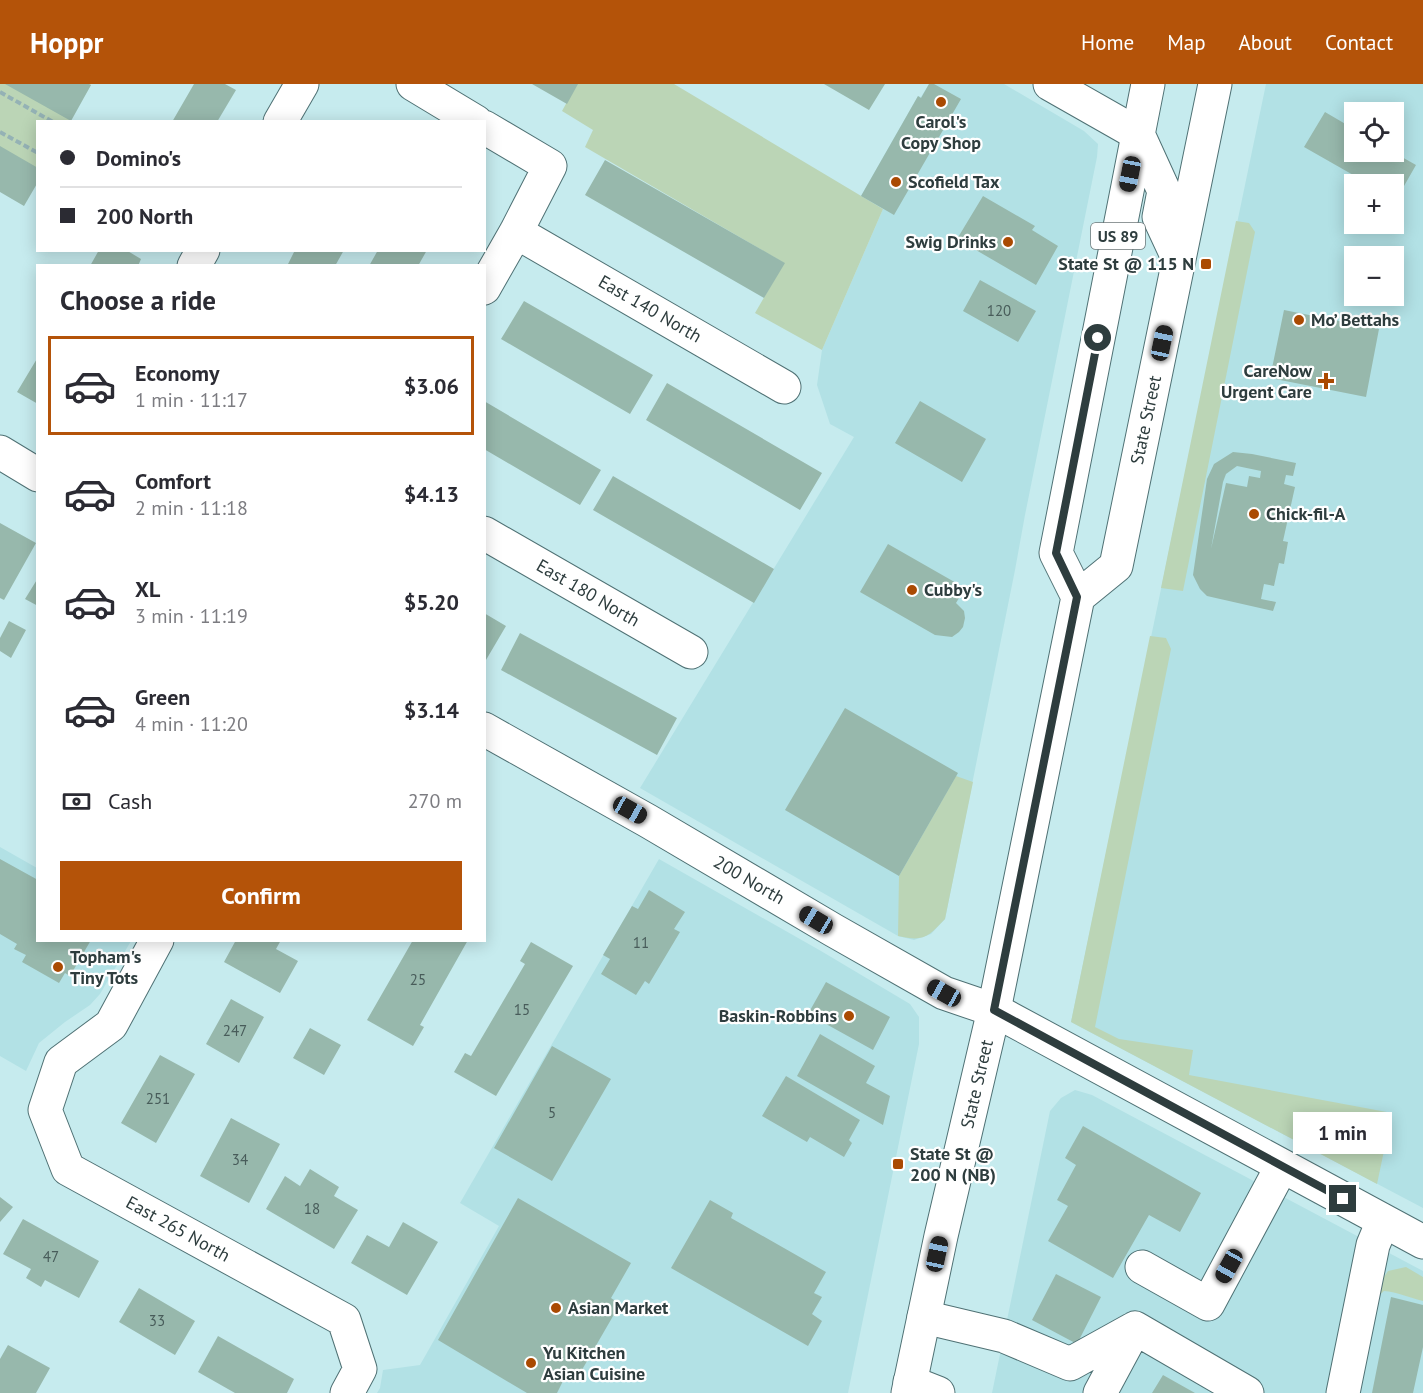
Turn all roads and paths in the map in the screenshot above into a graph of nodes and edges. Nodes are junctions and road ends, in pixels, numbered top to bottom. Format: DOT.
graph roads {
  1 [pos="302,84"];
  2 [pos="413,84"];
  3 [pos="1050,84"];
  4 [pos="1148,84"];
  5 [pos="1215,84"];
  6 [pos="0,92"];
  7 [pos="49,120"];
  8 [pos="281,120"];
  9 [pos="473,120"];
  10 [pos="486,128"];
  11 [pos="0,132"];
  12 [pos="1138,134"];
  13 [pos="36,152"];
  14 [pos="516,232"];
  15 [pos="1179,260"];
  16 [pos="486,284"];
  17 [pos="784,387"];
  18 [pos="0,452"];
  19 [pos="36,474"];
  20 [pos="486,534"];
  21 [pos="1077,597"];
  22 [pos="691,652"];
  23 [pos="486,730"];
  24 [pos="156,942"];
  25 [pos="994,1010"];
  26 [pos="1282,1166"];
  27 [pos="1383,1221"];
  28 [pos="1423,1242"];
  29 [pos="1142,1268"];
  30 [pos="924,1317"];
  31 [pos="1135,1328"];
  32 [pos="919,1390"];
  33 [pos="347,1393"];
  34 [pos="1100,1393"];
  35 [pos="1247,1393"];
  36 [pos="1343,1393"];
  1 -- 8 [label="street"];
  2 -- 9 [label="street"];
  3 -- 12 [label="street"];
  4 -- 12 [label="street, US 89"];
  5 -- 15 [label="street, State Street"];
  6 -- 7 [label="path"];
  10 -- 14 [label="street"];
  11 -- 13 [label="path"];
  12 -- 15 [label="street"];
  12 -- 21 [label="street, US 89"];
  14 -- 16 [label="street"];
  14 -- 17 [label="street, East 140 North"];
  15 -- 21 [label="street, State Street"];
  18 -- 19 [label="street"];
  20 -- 22 [label="street, East 180 North"];
  21 -- 25 [label="street, State Street"];
  23 -- 25 [label="street, 200 North"];
  24 -- 33 [label="street, East 265 North"];
  25 -- 26 [label="street, 200 North"];
  25 -- 30 [label="street, State Street"];
  26 -- 27 [label="street, 200 North"];
  26 -- 29 [label="street"];
  27 -- 28 [label="street, 200 North"];
  27 -- 36 [label="street"];
  30 -- 31 [label="street"];
  30 -- 32 [label="street, State Street"];
  31 -- 34 [label="street"];
  31 -- 35 [label="street"];
}
